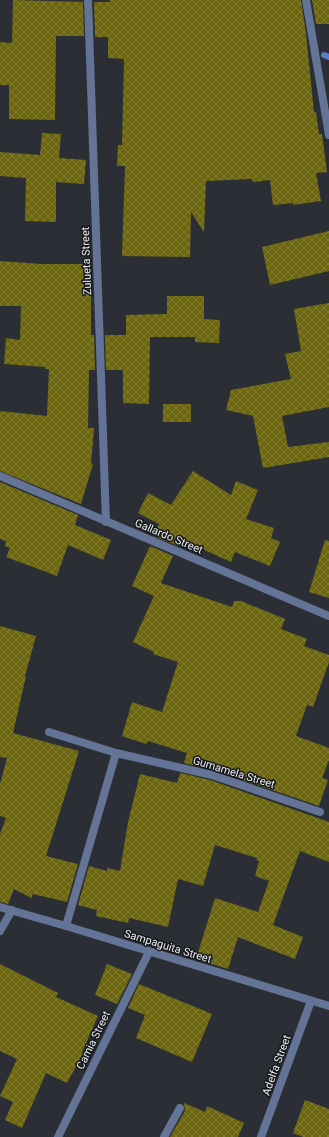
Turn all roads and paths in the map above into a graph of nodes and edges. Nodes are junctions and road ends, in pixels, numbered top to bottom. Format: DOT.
graph roads {
  1 [pos="88,0"];
  2 [pos="306,0"];
  3 [pos="329,135"];
  4 [pos="0,476"];
  5 [pos="106,522"];
  6 [pos="329,616"];
  7 [pos="49,732"];
  8 [pos="116,754"];
  9 [pos="320,812"];
  10 [pos="0,907"];
  11 [pos="12,910"];
  12 [pos="66,926"];
  13 [pos="0,931"];
  14 [pos="149,952"];
  15 [pos="311,1001"];
  16 [pos="329,1006"];
  17 [pos="180,1108"];
  18 [pos="58,1137"];
  19 [pos="164,1137"];
  20 [pos="262,1137"];
  1 -- 5 [label="street, Zulueta Street"];
  2 -- 3 [label="street"];
  4 -- 5 [label="street, Gallardo Street"];
  5 -- 6 [label="street, Gallardo Street"];
  7 -- 8 [label="street, Gumamela Street"];
  8 -- 9 [label="street, Gumamela Street"];
  8 -- 12 [label="street"];
  10 -- 11 [label="street, Sampaguita Street"];
  11 -- 12 [label="street, Sampaguita Street"];
  11 -- 13 [label="street"];
  12 -- 14 [label="street, Sampaguita Street"];
  14 -- 15 [label="street, Sampaguita Street"];
  14 -- 18 [label="street, Camia Street"];
  15 -- 16 [label="street, Sampaguita Street"];
  15 -- 20 [label="street, Adelfa Street"];
  17 -- 19 [label="street"];
}
